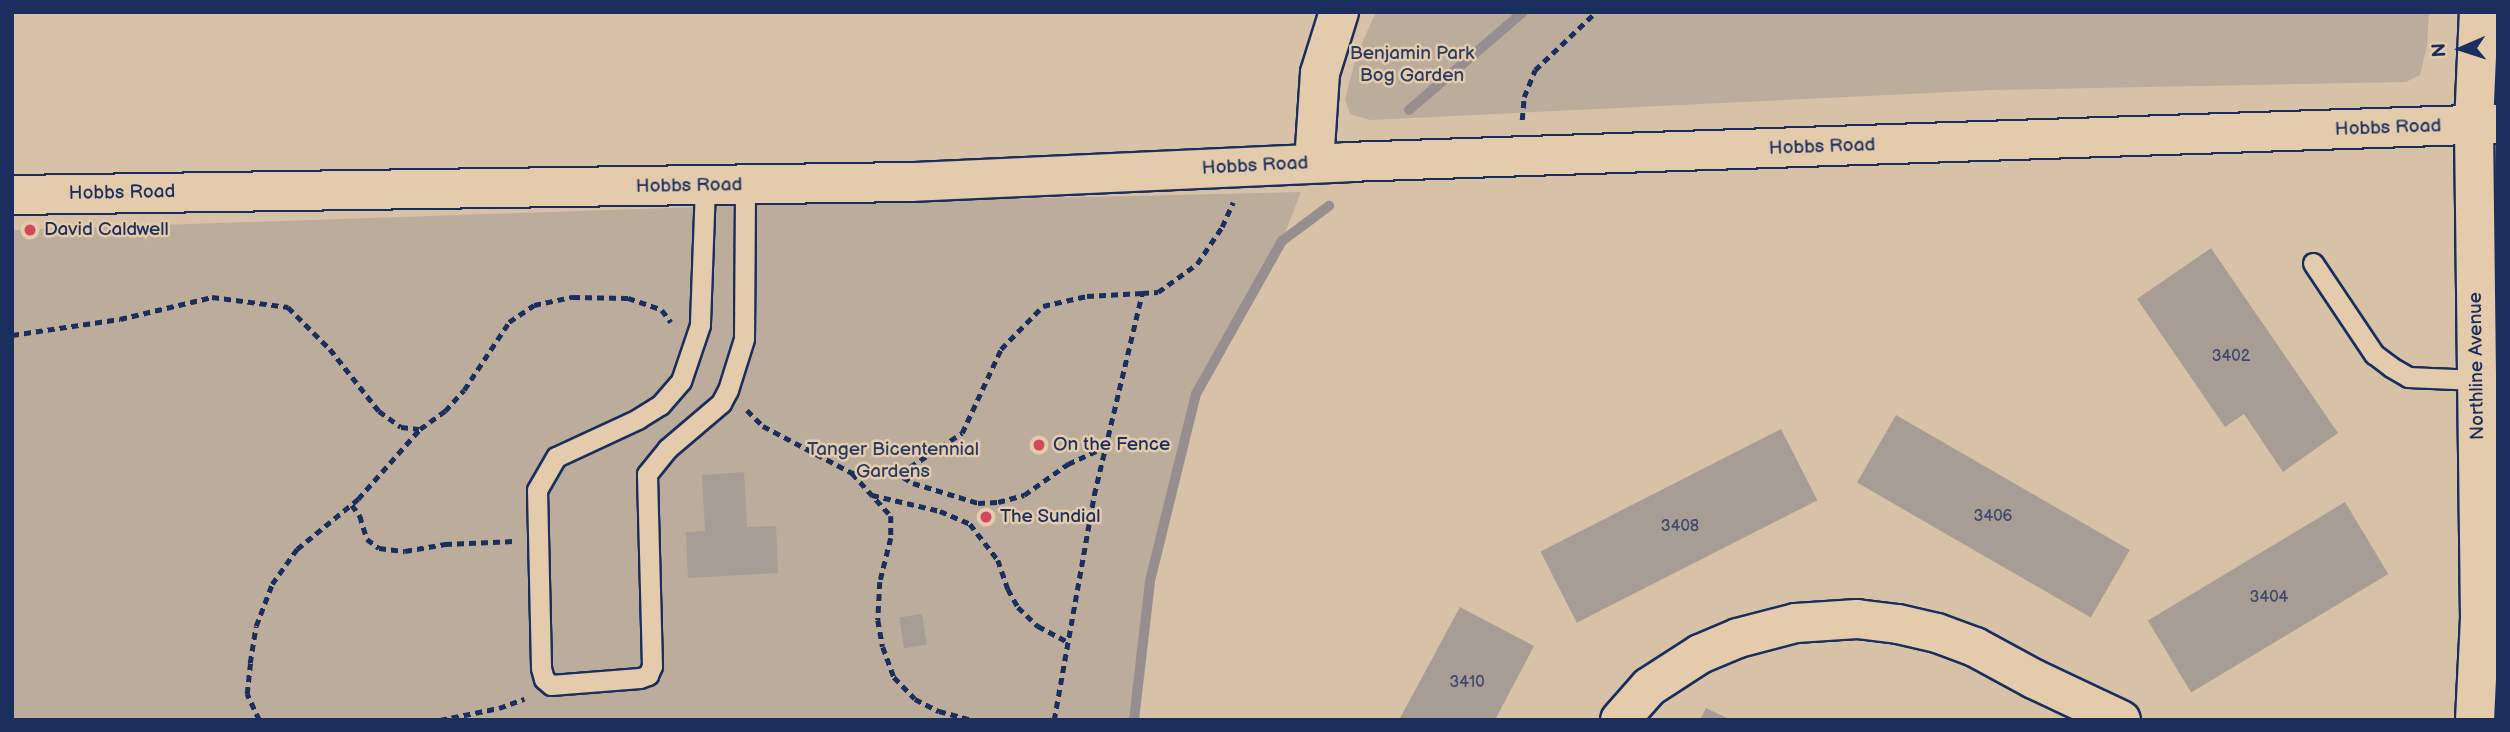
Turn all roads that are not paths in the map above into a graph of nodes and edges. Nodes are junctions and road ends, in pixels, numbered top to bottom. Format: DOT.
graph roads {
  1 [pos="1339,12"];
  2 [pos="2479,12"];
  3 [pos="2486,124"];
  4 [pos="1314,163"];
  5 [pos="745,185"];
  6 [pos="705,186"];
  7 [pos="12,194"];
  8 [pos="2313,263"];
  9 [pos="2477,380"];
  10 [pos="2489,619"];
  11 [pos="1619,720"];
  12 [pos="2121,720"];
  13 [pos="2475,720"];
  1 -- 4 [label="street"];
  2 -- 3 [label="street, Northline Avenue"];
  3 -- 4 [label="street, Hobbs Road"];
  3 -- 9 [label="street, Northline Avenue"];
  4 -- 5 [label="street, Hobbs Road"];
  5 -- 6 [label="street, Hobbs Road"];
  5 -- 6 [label="lane"];
  6 -- 7 [label="street, Hobbs Road"];
  8 -- 9 [label="lane"];
  9 -- 10 [label="street, Northline Avenue"];
  10 -- 13 [label="street, Northline Avenue"];
  11 -- 12 [label="street"];
}
